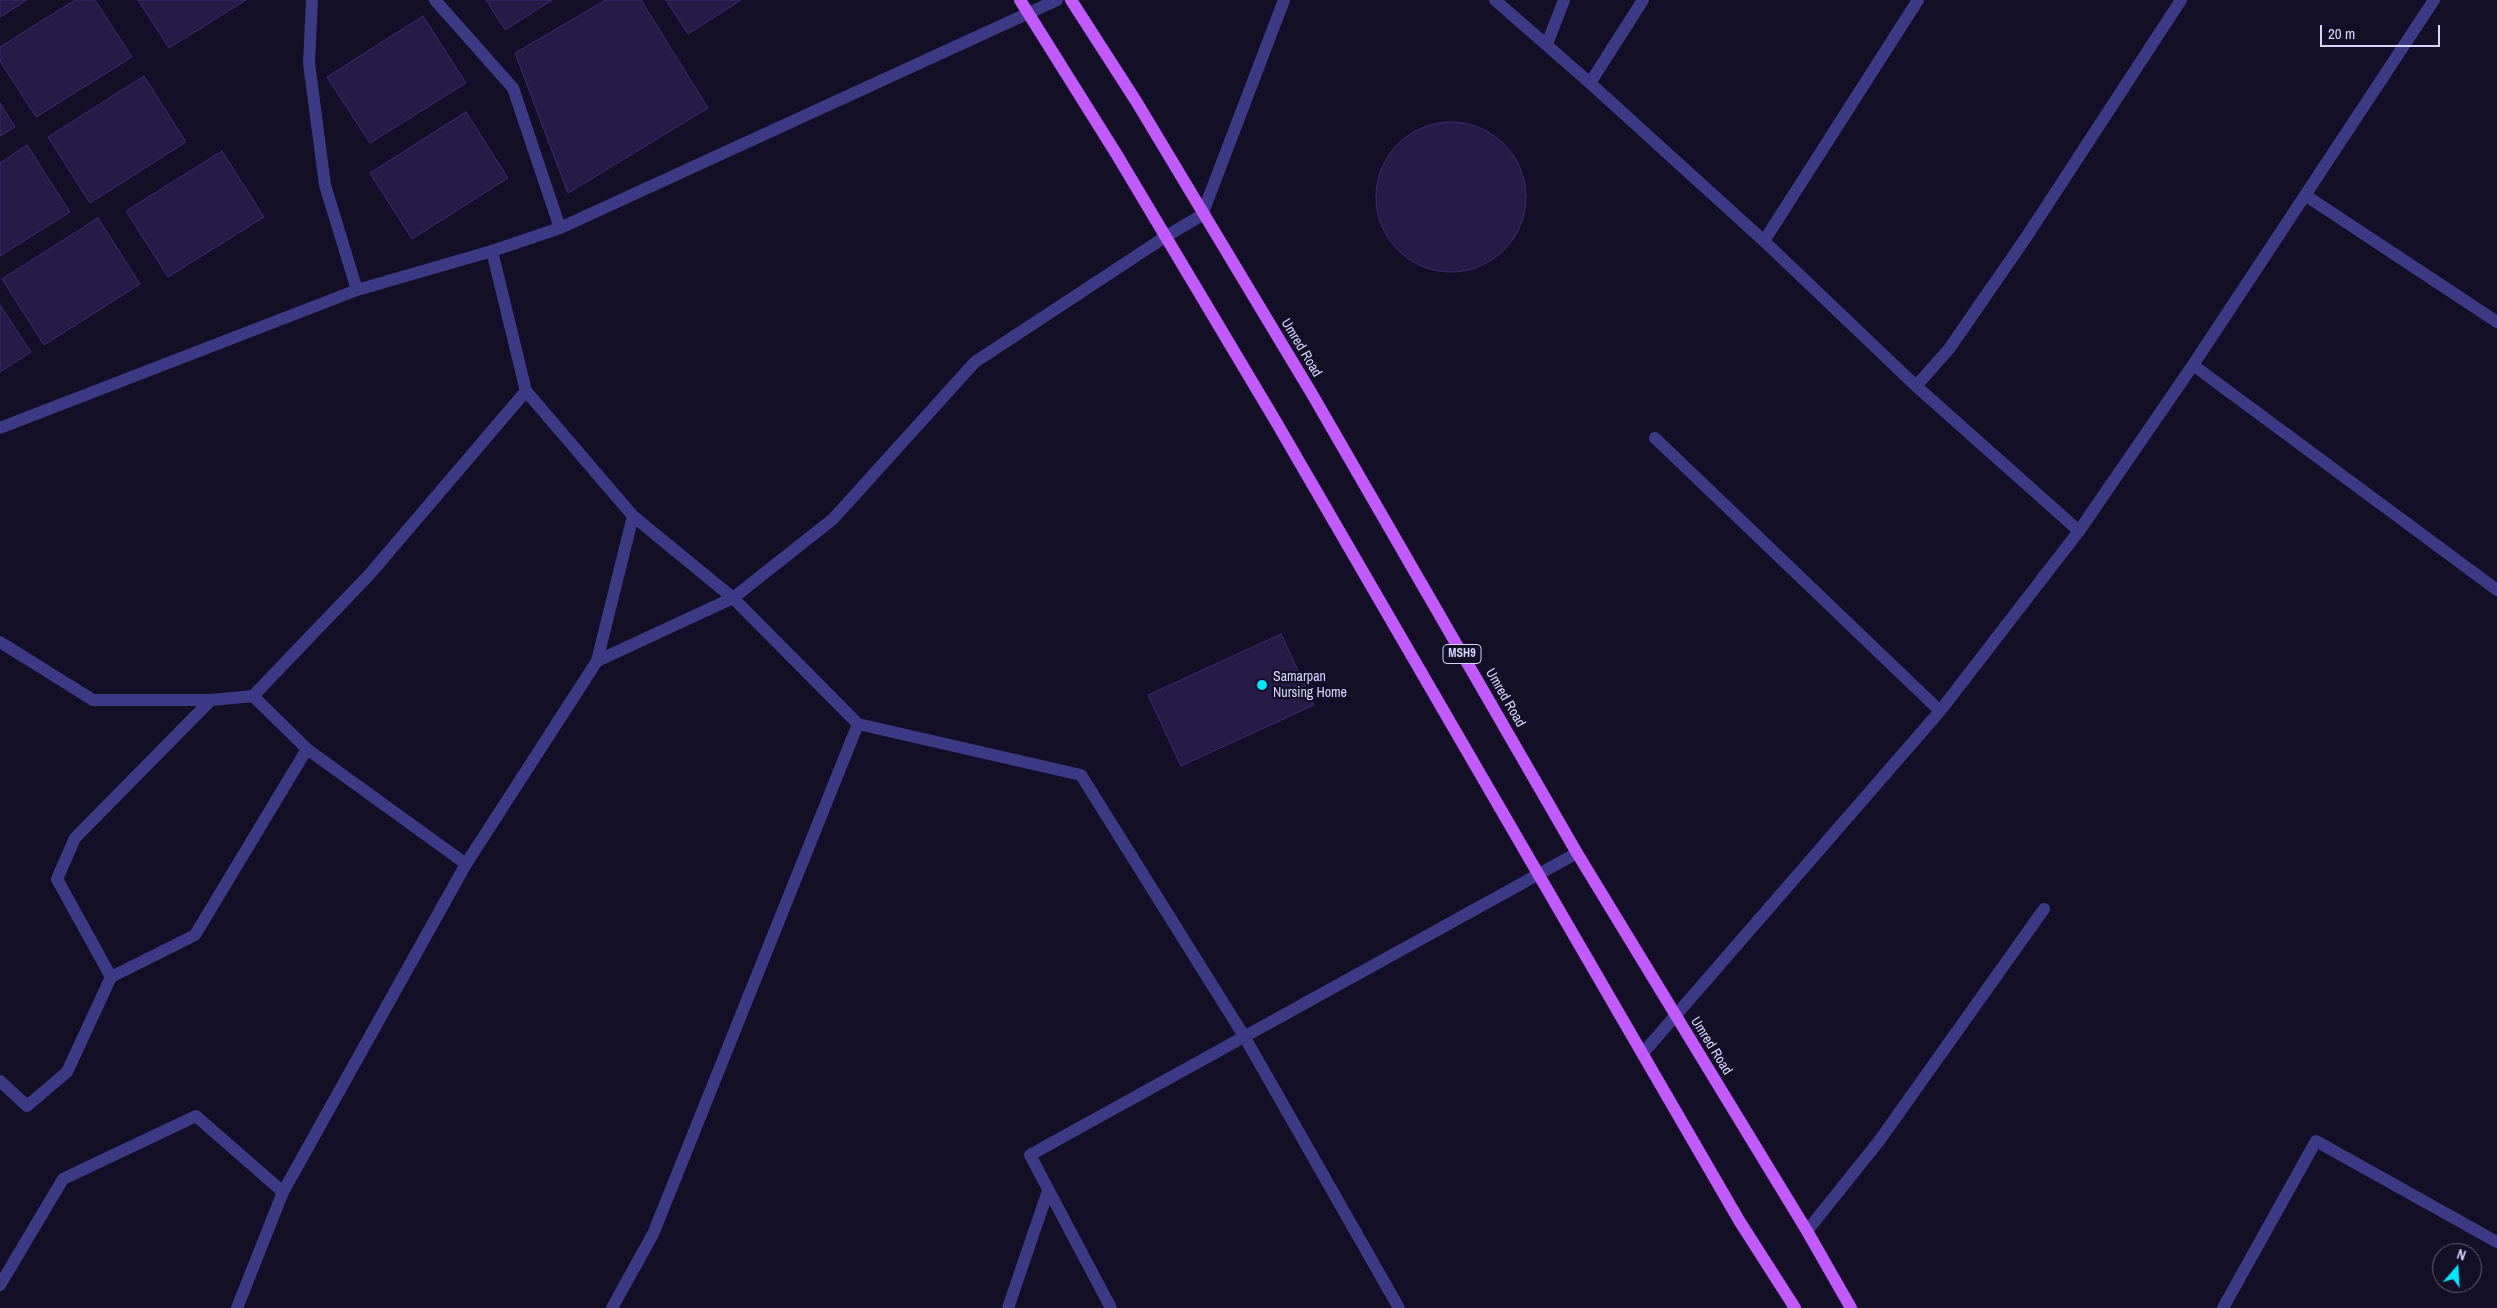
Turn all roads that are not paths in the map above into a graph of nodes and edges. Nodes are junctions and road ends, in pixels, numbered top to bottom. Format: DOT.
graph roads {
  1 [pos="312,0"];
  2 [pos="435,0"];
  3 [pos="1020,0"];
  4 [pos="1057,0"];
  5 [pos="1071,0"];
  6 [pos="1284,0"];
  7 [pos="1495,0"];
  8 [pos="1564,0"];
  9 [pos="1643,0"];
  10 [pos="1918,0"];
  11 [pos="2181,0"];
  12 [pos="2434,0"];
  13 [pos="1027,14"];
  14 [pos="1547,44"];
  15 [pos="1590,83"];
  16 [pos="2305,195"];
  17 [pos="1202,215"];
  18 [pos="560,228"];
  19 [pos="1165,236"];
  20 [pos="1764,242"];
  21 [pos="492,251"];
  22 [pos="357,290"];
  23 [pos="2497,322"];
  24 [pos="2192,365"];
  25 [pos="1916,386"];
  26 [pos="526,391"];
  27 [pos="0,428"];
  28 [pos="1655,438"];
  29 [pos="633,516"];
  30 [pos="2079,531"];
  31 [pos="2497,590"];
  32 [pos="733,598"];
  33 [pos="0,642"];
  34 [pos="597,661"];
  35 [pos="253,696"];
  36 [pos="211,700"];
  37 [pos="1940,711"];
  38 [pos="858,724"];
  39 [pos="307,749"];
  40 [pos="1577,853"];
  41 [pos="466,864"];
  42 [pos="1538,874"];
  43 [pos="2044,909"];
  44 [pos="111,977"];
  45 [pos="1674,1015"];
  46 [pos="1244,1036"];
  47 [pos="1643,1053"];
  48 [pos="0,1081"];
  49 [pos="1048,1191"];
  50 [pos="283,1192"];
  51 [pos="1807,1231"];
  52 [pos="2497,1242"];
  53 [pos="0,1285"];
  54 [pos="237,1308"];
  55 [pos="612,1308"];
  56 [pos="1008,1308"];
  57 [pos="1111,1308"];
  58 [pos="1399,1308"];
  59 [pos="1795,1308"];
  60 [pos="1851,1308"];
  61 [pos="2223,1308"];
  1 -- 22 [label="street"];
  2 -- 18 [label="street"];
  3 -- 13 [label="main road"];
  4 -- 13 [label="street"];
  5 -- 17 [label="main road, Umred Road / MSH9"];
  6 -- 17 [label="street"];
  7 -- 14 [label="street"];
  8 -- 14 [label="street"];
  9 -- 15 [label="street"];
  10 -- 20 [label="street"];
  11 -- 25 [label="street"];
  12 -- 16 [label="street"];
  13 -- 18 [label="street"];
  13 -- 19 [label="main road"];
  14 -- 15 [label="street"];
  15 -- 20 [label="street"];
  16 -- 23 [label="street"];
  16 -- 24 [label="street"];
  17 -- 19 [label="street"];
  17 -- 40 [label="main road, Umred Road / MSH9"];
  18 -- 21 [label="street"];
  19 -- 32 [label="street"];
  19 -- 42 [label="main road"];
  20 -- 25 [label="street"];
  21 -- 22 [label="street"];
  21 -- 26 [label="street"];
  22 -- 27 [label="street"];
  24 -- 30 [label="street"];
  24 -- 31 [label="street"];
  25 -- 30 [label="street"];
  26 -- 29 [label="street"];
  26 -- 35 [label="street"];
  28 -- 37 [label="street"];
  29 -- 32 [label="street"];
  29 -- 34 [label="street"];
  30 -- 37 [label="street"];
  32 -- 34 [label="street"];
  32 -- 38 [label="street"];
  33 -- 36 [label="street"];
  34 -- 41 [label="street"];
  35 -- 36 [label="street"];
  35 -- 39 [label="street"];
  36 -- 44 [label="street"];
  37 -- 45 [label="street"];
  38 -- 46 [label="street"];
  38 -- 55 [label="street"];
  39 -- 41 [label="street"];
  39 -- 44 [label="street"];
  40 -- 42 [label="street"];
  40 -- 45 [label="main road, Umred Road / MSH9"];
  41 -- 50 [label="street"];
  42 -- 46 [label="street"];
  42 -- 47 [label="main road"];
  43 -- 51 [label="street"];
  44 -- 48 [label="street"];
  45 -- 47 [label="street"];
  45 -- 51 [label="main road, Umred Road / MSH9"];
  46 -- 49 [label="street"];
  46 -- 58 [label="street"];
  47 -- 59 [label="main road"];
  49 -- 56 [label="street"];
  49 -- 57 [label="street"];
  50 -- 53 [label="street"];
  50 -- 54 [label="street"];
  51 -- 60 [label="main road, Umred Road / MSH9"];
  52 -- 61 [label="street"];
}
